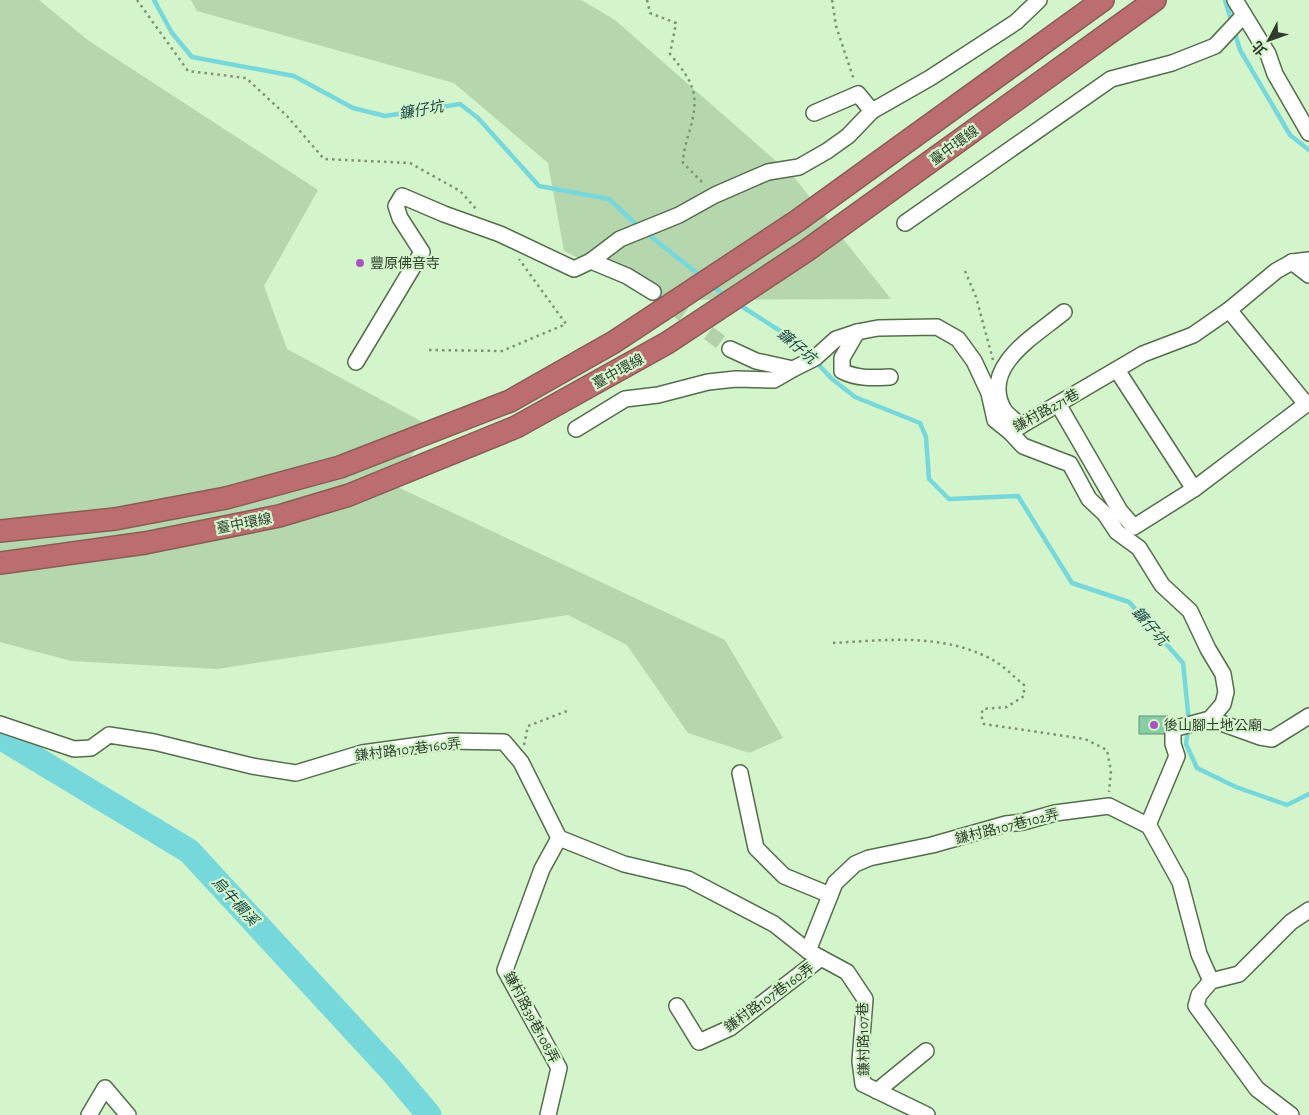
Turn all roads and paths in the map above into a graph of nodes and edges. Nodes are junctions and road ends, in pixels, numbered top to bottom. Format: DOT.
graph roads {
  1 [pos="137,0"];
  2 [pos="647,0"];
  3 [pos="832,0"];
  4 [pos="1039,0"];
  5 [pos="1103,0"];
  6 [pos="1155,0"];
  7 [pos="1235,0"];
  8 [pos="1244,15"];
  9 [pos="858,94"];
  10 [pos="872,111"];
  11 [pos="814,113"];
  12 [pos="1309,133"];
  13 [pos="715,195"];
  14 [pos="480,212"];
  15 [pos="905,223"];
  16 [pos="517,256"];
  17 [pos="1309,260"];
  18 [pos="591,261"];
  19 [pos="1292,262"];
  20 [pos="965,271"];
  21 [pos="1309,275"];
  22 [pos="653,292"];
  23 [pos="1229,310"];
  24 [pos="1064,312"];
  25 [pos="858,332"];
  26 [pos="730,349"];
  27 [pos="429,350"];
  28 [pos="356,362"];
  29 [pos="793,369"];
  30 [pos="1117,370"];
  31 [pos="998,376"];
  32 [pos="890,377"];
  33 [pos="1308,403"];
  34 [pos="1058,404"];
  35 [pos="576,429"];
  36 [pos="1016,429"];
  37 [pos="1194,489"];
  38 [pos="0,531"];
  39 [pos="0,562"];
  40 [pos="833,643"];
  41 [pos="567,711"];
  42 [pos="1309,716"];
  43 [pos="1210,719"];
  44 [pos="0,724"];
  45 [pos="521,762"];
  46 [pos="740,773"];
  47 [pos="1109,806"];
  48 [pos="1148,825"];
  49 [pos="559,838"];
  50 [pos="830,895"];
  51 [pos="1309,910"];
  52 [pos="808,951"];
  53 [pos="821,958"];
  54 [pos="1211,981"];
  55 [pos="676,1006"];
  56 [pos="926,1051"];
  57 [pos="877,1091"];
  58 [pos="89,1115"];
  59 [pos="128,1115"];
  60 [pos="548,1115"];
  61 [pos="927,1115"];
  62 [pos="1291,1115"];
  1 -- 14 [label="path"];
  2 -- 13 [label="path"];
  3 -- 9 [label="path"];
  4 -- 10 [label="street"];
  5 -- 38 [label="highway, 臺中環線"];
  6 -- 39 [label="highway, 臺中環線"];
  7 -- 8 [label="street"];
  8 -- 12 [label="street"];
  8 -- 15 [label="street"];
  9 -- 10 [label="street"];
  9 -- 11 [label="street"];
  10 -- 13 [label="street"];
  13 -- 18 [label="street"];
  16 -- 27 [label="path"];
  17 -- 19 [label="street, 鎌村路271巷"];
  18 -- 22 [label="street"];
  18 -- 28 [label="street"];
  19 -- 21 [label="street"];
  19 -- 23 [label="street, 鎌村路271巷"];
  20 -- 31 [label="path"];
  23 -- 30 [label="street, 鎌村路271巷"];
  23 -- 33 [label="street"];
  24 -- 31 [label="street"];
  25 -- 29 [label="street, 鎌村路271巷"];
  25 -- 32 [label="street"];
  25 -- 36 [label="street, 鎌村路271巷"];
  26 -- 29 [label="street"];
  29 -- 35 [label="street, 鎌村路271巷"];
  30 -- 34 [label="street, 鎌村路271巷"];
  30 -- 37 [label="street"];
  31 -- 36 [label="street"];
  33 -- 37 [label="street"];
  34 -- 36 [label="street, 鎌村路271巷"];
  34 -- 37 [label="street"];
  36 -- 43 [label="street"];
  40 -- 47 [label="path"];
  41 -- 45 [label="path"];
  42 -- 43 [label="street"];
  43 -- 48 [label="street"];
  44 -- 45 [label="street, 鎌村路107巷160弄"];
  45 -- 49 [label="street, 鎌村路107巷160弄"];
  46 -- 50 [label="street"];
  47 -- 48 [label="street"];
  47 -- 50 [label="street, 鎌村路107巷102弄"];
  48 -- 54 [label="street"];
  49 -- 52 [label="street, 鎌村路107巷160弄"];
  49 -- 60 [label="street, 鎌村路39巷108弄"];
  50 -- 52 [label="street, 鎌村路107巷102弄"];
  51 -- 54 [label="street"];
  52 -- 53 [label="street, 鎌村路107巷"];
  53 -- 55 [label="street, 鎌村路107巷160弄"];
  53 -- 57 [label="street, 鎌村路107巷"];
  54 -- 62 [label="street"];
  56 -- 57 [label="street"];
  57 -- 61 [label="street, 鎌村路107巷"];
  58 -- 59 [label="street"];
}
